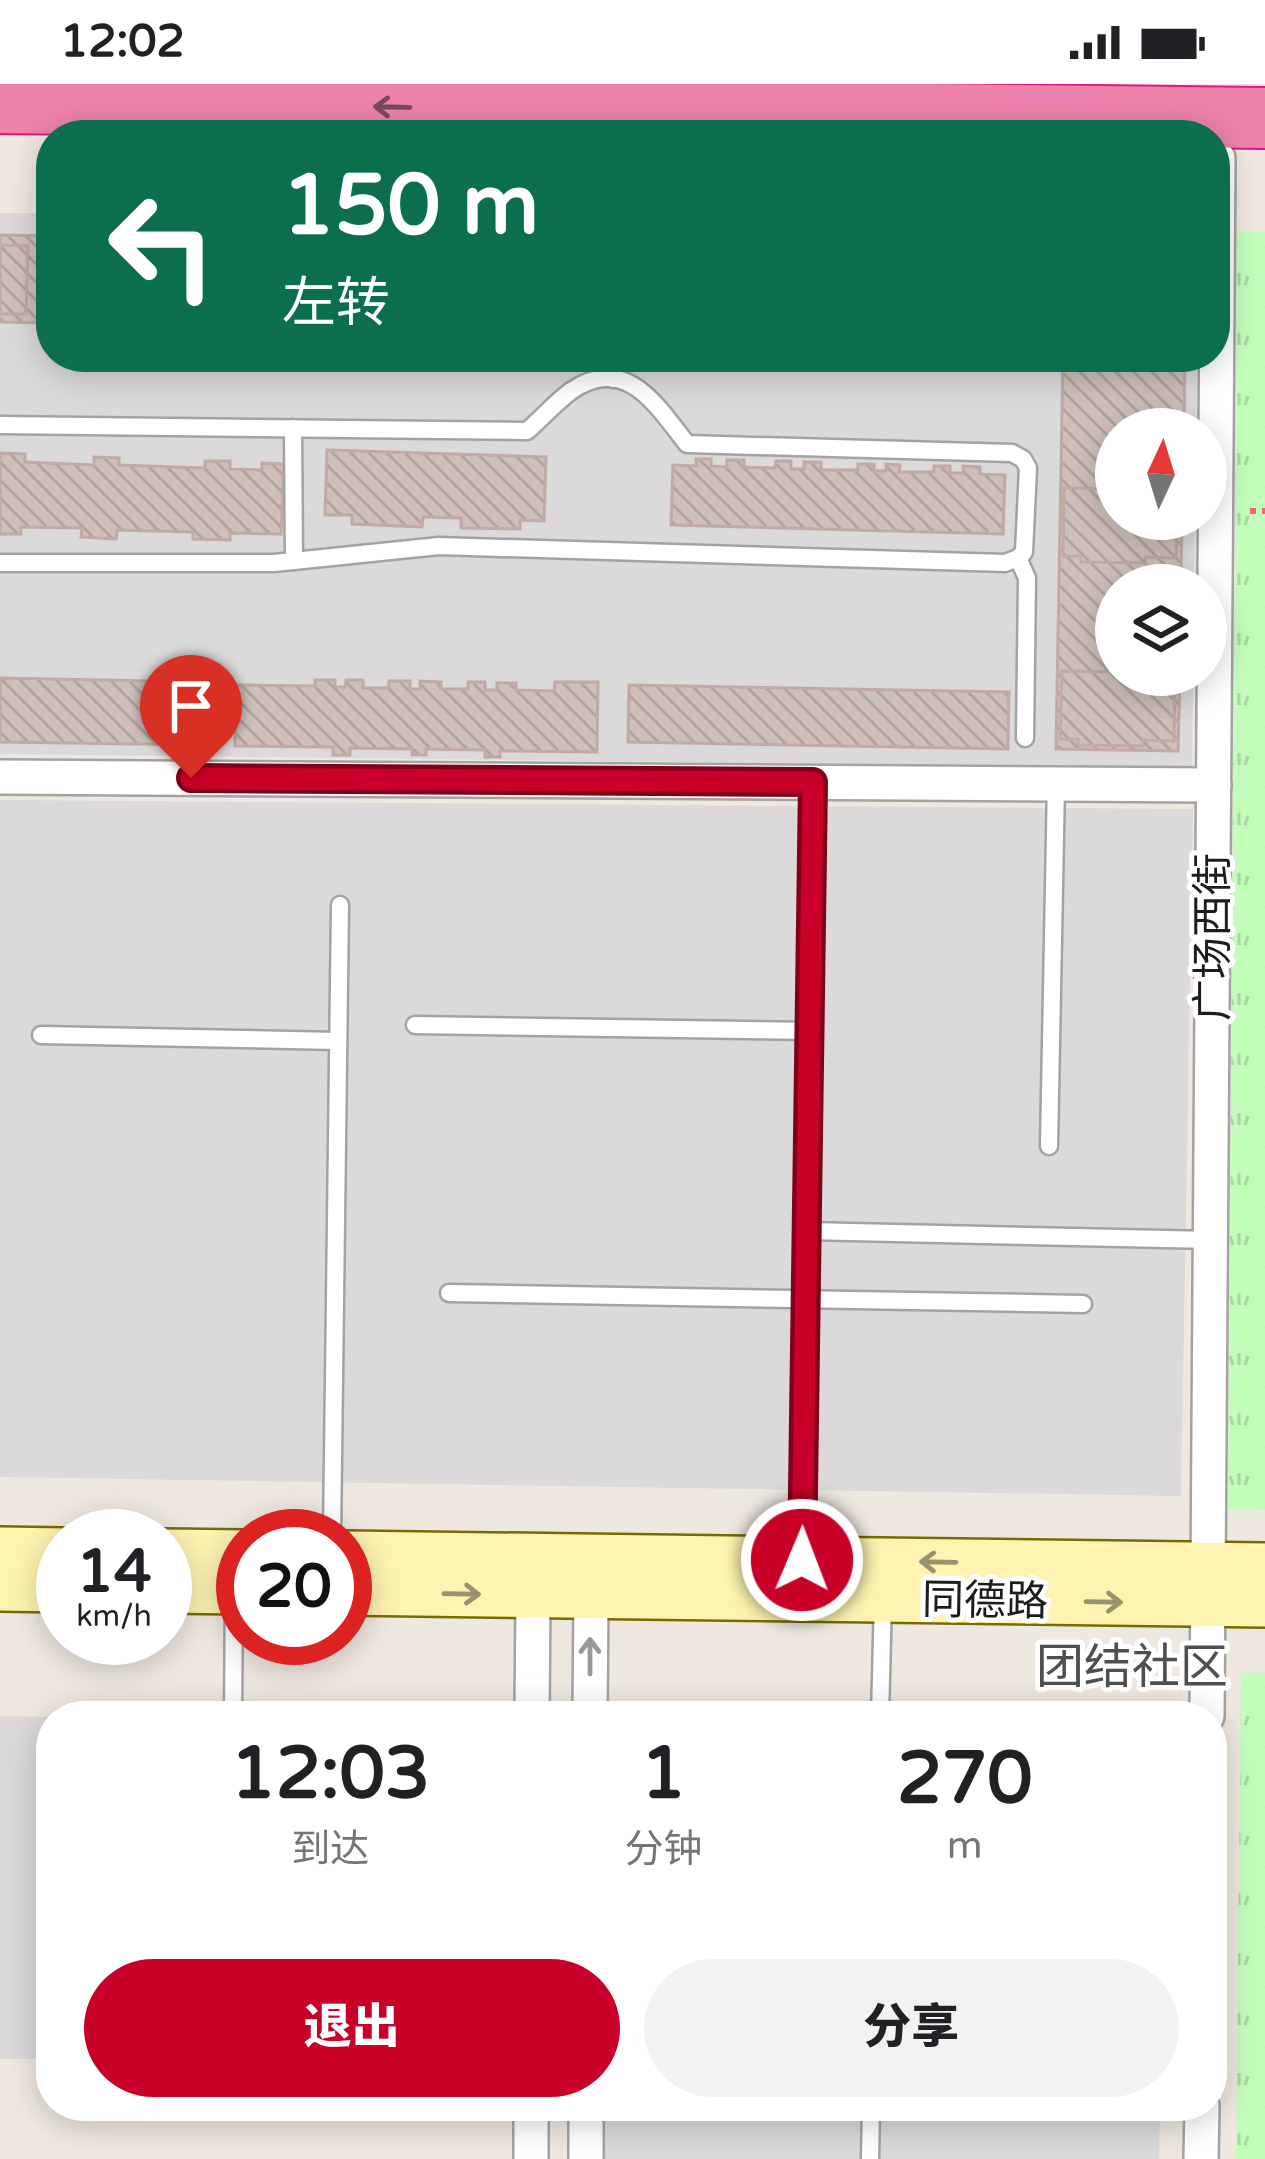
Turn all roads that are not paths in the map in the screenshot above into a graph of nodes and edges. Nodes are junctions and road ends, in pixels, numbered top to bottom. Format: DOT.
graph roads {
  1 [pos="730,98"];
  2 [pos="1014,99"];
  3 [pos="0,103"];
  4 [pos="1265,118"];
  5 [pos="0,143"];
  6 [pos="36,144"];
  7 [pos="1233,158"];
  8 [pos="1230,257"];
  9 [pos="613,372"];
  10 [pos="1227,372"];
  11 [pos="613,379"];
  12 [pos="0,425"];
  13 [pos="293,428"];
  14 [pos="1018,558"];
  15 [pos="295,562"];
  16 [pos="0,563"];
  17 [pos="1025,738"];
  18 [pos="0,777"];
  19 [pos="813,782"];
  20 [pos="1055,783"];
  21 [pos="1214,784"];
  22 [pos="340,905"];
  23 [pos="415,1025"];
  24 [pos="809,1031"];
  25 [pos="41,1035"];
  26 [pos="338,1041"];
  27 [pos="1049,1146"];
  28 [pos="806,1231"];
  29 [pos="1211,1240"];
  30 [pos="449,1293"];
  31 [pos="806,1299"];
  32 [pos="1083,1304"];
  33 [pos="332,1509"];
  34 [pos="0,1550"];
  35 [pos="36,1551"];
  36 [pos="372,1554"];
  37 [pos="802,1560"];
  38 [pos="1265,1566"];
  39 [pos="1209,1585"];
  40 [pos="0,1588"];
  41 [pos="36,1589"];
  42 [pos="372,1592"];
  43 [pos="532,1594"];
  44 [pos="591,1596"];
  45 [pos="883,1599"];
  46 [pos="1265,1604"];
  47 [pos="236,1665"];
  48 [pos="234,1701"];
  49 [pos="532,1701"];
  50 [pos="590,1701"];
  51 [pos="880,1701"];
  52 [pos="1207,1701"];
  53 [pos="531,2121"];
  54 [pos="586,2121"];
  55 [pos="871,2121"];
  56 [pos="1202,2121"];
  57 [pos="531,2159"];
  58 [pos="586,2159"];
  59 [pos="870,2159"];
  60 [pos="1201,2159"];
  1 -- 2 [label="highway"];
  1 -- 3 [label="highway, one-way"];
  2 -- 4 [label="highway"];
  5 -- 6 [label="highway"];
  7 -- 8 [label="street, 广场西街"];
  9 -- 11 [label="lane"];
  10 -- 21 [label="street, 广场西街"];
  11 -- 13 [label="lane"];
  11 -- 14 [label="lane"];
  12 -- 13 [label="lane"];
  13 -- 15 [label="lane"];
  14 -- 15 [label="lane"];
  14 -- 17 [label="lane"];
  15 -- 16 [label="lane"];
  18 -- 19 [label="street"];
  19 -- 20 [label="street"];
  19 -- 24 [label="lane"];
  20 -- 21 [label="street"];
  20 -- 27 [label="lane"];
  21 -- 29 [label="street, 广场西街"];
  22 -- 26 [label="lane"];
  23 -- 24 [label="lane"];
  24 -- 28 [label="lane"];
  25 -- 26 [label="lane"];
  26 -- 33 [label="lane"];
  28 -- 29 [label="lane"];
  28 -- 31 [label="lane"];
  29 -- 39 [label="street, 广场西街"];
  30 -- 31 [label="lane"];
  31 -- 32 [label="lane"];
  31 -- 37 [label="lane"];
  34 -- 35 [label="main road"];
  36 -- 37 [label="main road, 同德路"];
  39 -- 37 [label="main road, 同德路, one-way"];
  38 -- 39 [label="main road, 同德路"];
  45 -- 39 [label="main road, 同德路, one-way"];
  39 -- 46 [label="main road, 同德路"];
  39 -- 52 [label="street, 广场西街"];
  40 -- 41 [label="main road"];
  42 -- 43 [label="main road, 同德路, one-way"];
  43 -- 44 [label="main road, 同德路"];
  43 -- 49 [label="street"];
  44 -- 45 [label="main road, 同德路"];
  50 -- 44 [label="street, one-way"];
  45 -- 51 [label="lane"];
  47 -- 48 [label="lane"];
  53 -- 57 [label="street"];
  54 -- 58 [label="street"];
  55 -- 59 [label="lane"];
  56 -- 60 [label="street"];
}
